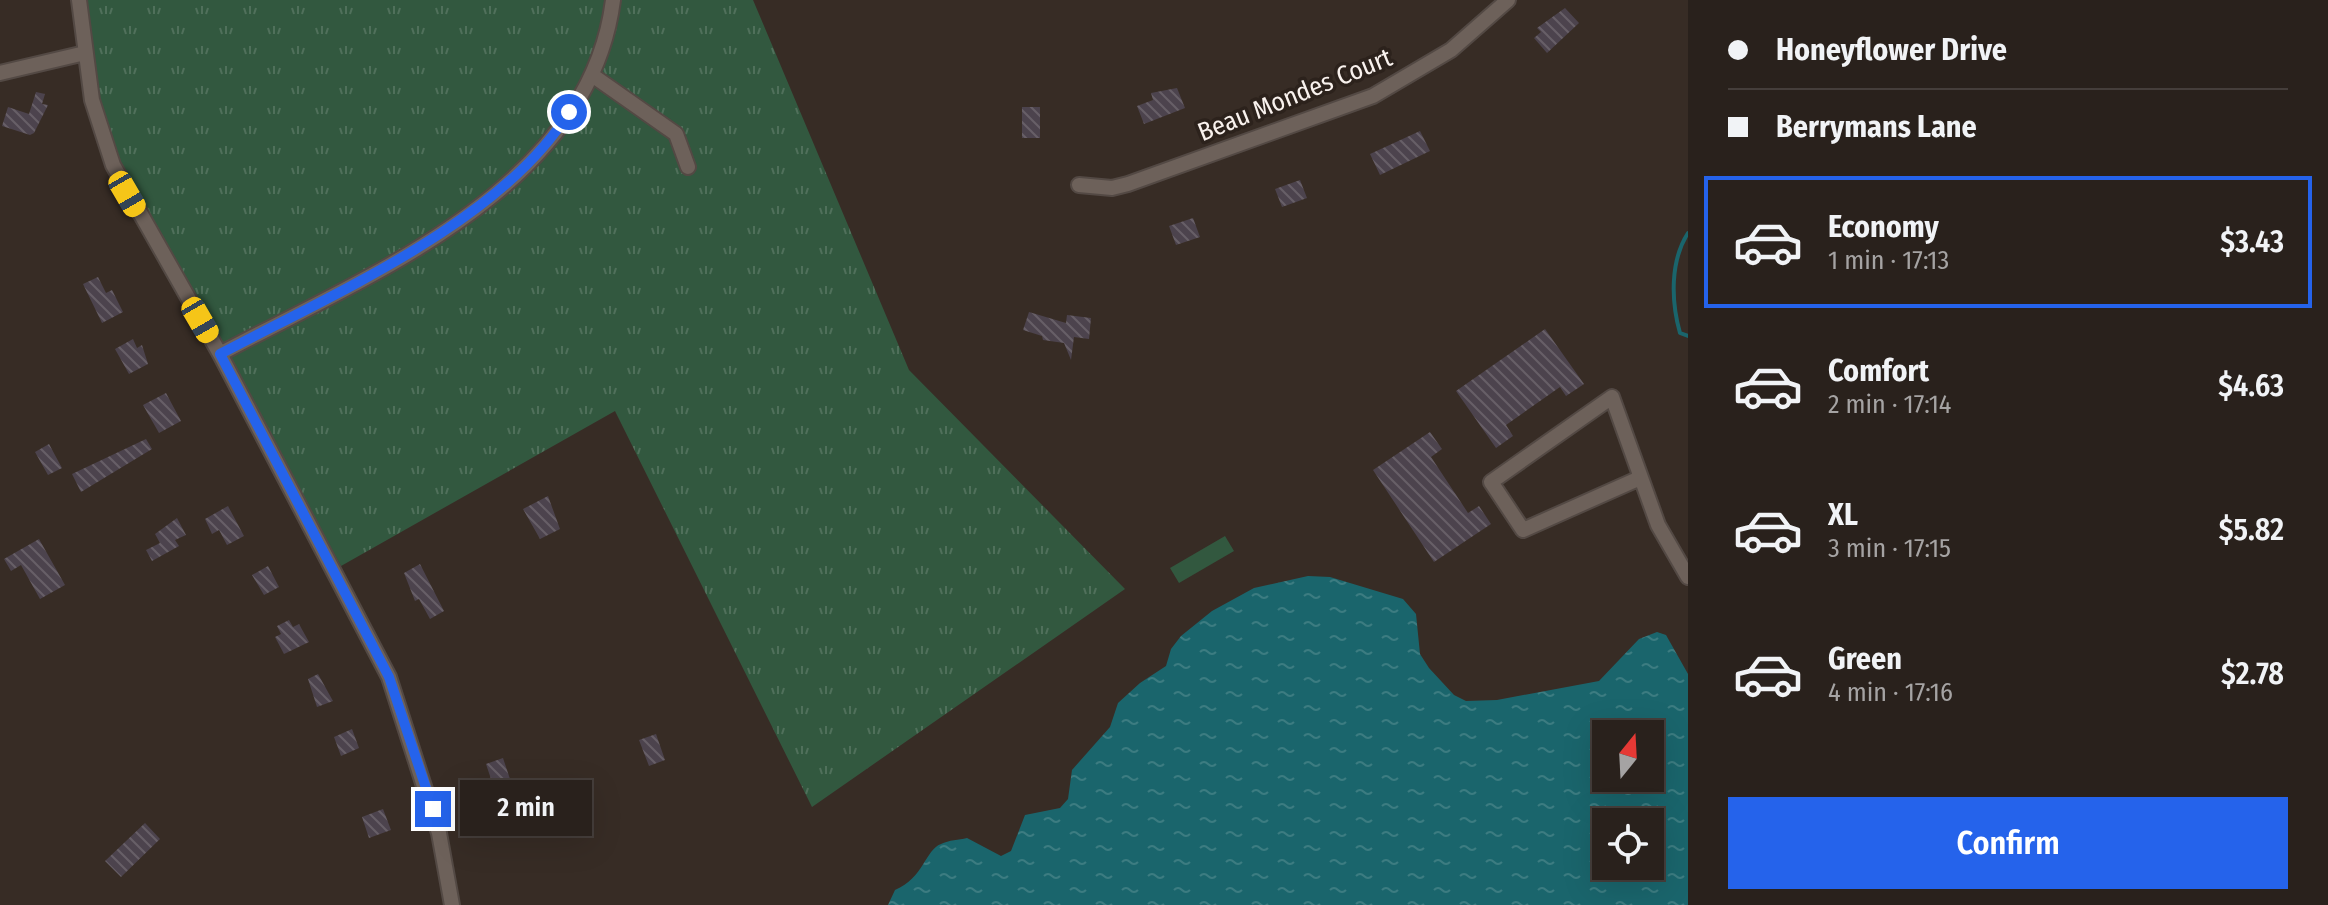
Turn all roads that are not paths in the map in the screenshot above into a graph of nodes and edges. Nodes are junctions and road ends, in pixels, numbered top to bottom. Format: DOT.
graph roads {
  1 [pos="79,0"];
  2 [pos="613,0"];
  3 [pos="1508,0"];
  4 [pos="85,53"];
  5 [pos="0,73"];
  6 [pos="592,75"];
  7 [pos="688,167"];
  8 [pos="1079,185"];
  9 [pos="220,354"];
  10 [pos="1640,478"];
  11 [pos="1688,577"];
  12 [pos="452,905"];
  1 -- 4 [label="street"];
  2 -- 6 [label="street"];
  3 -- 8 [label="street, Beau Mondes Court"];
  4 -- 5 [label="street"];
  4 -- 9 [label="street"];
  6 -- 7 [label="street"];
  6 -- 9 [label="street"];
  9 -- 12 [label="street"];
  10 -- 10 [label="street"];
  10 -- 11 [label="street"];
}
